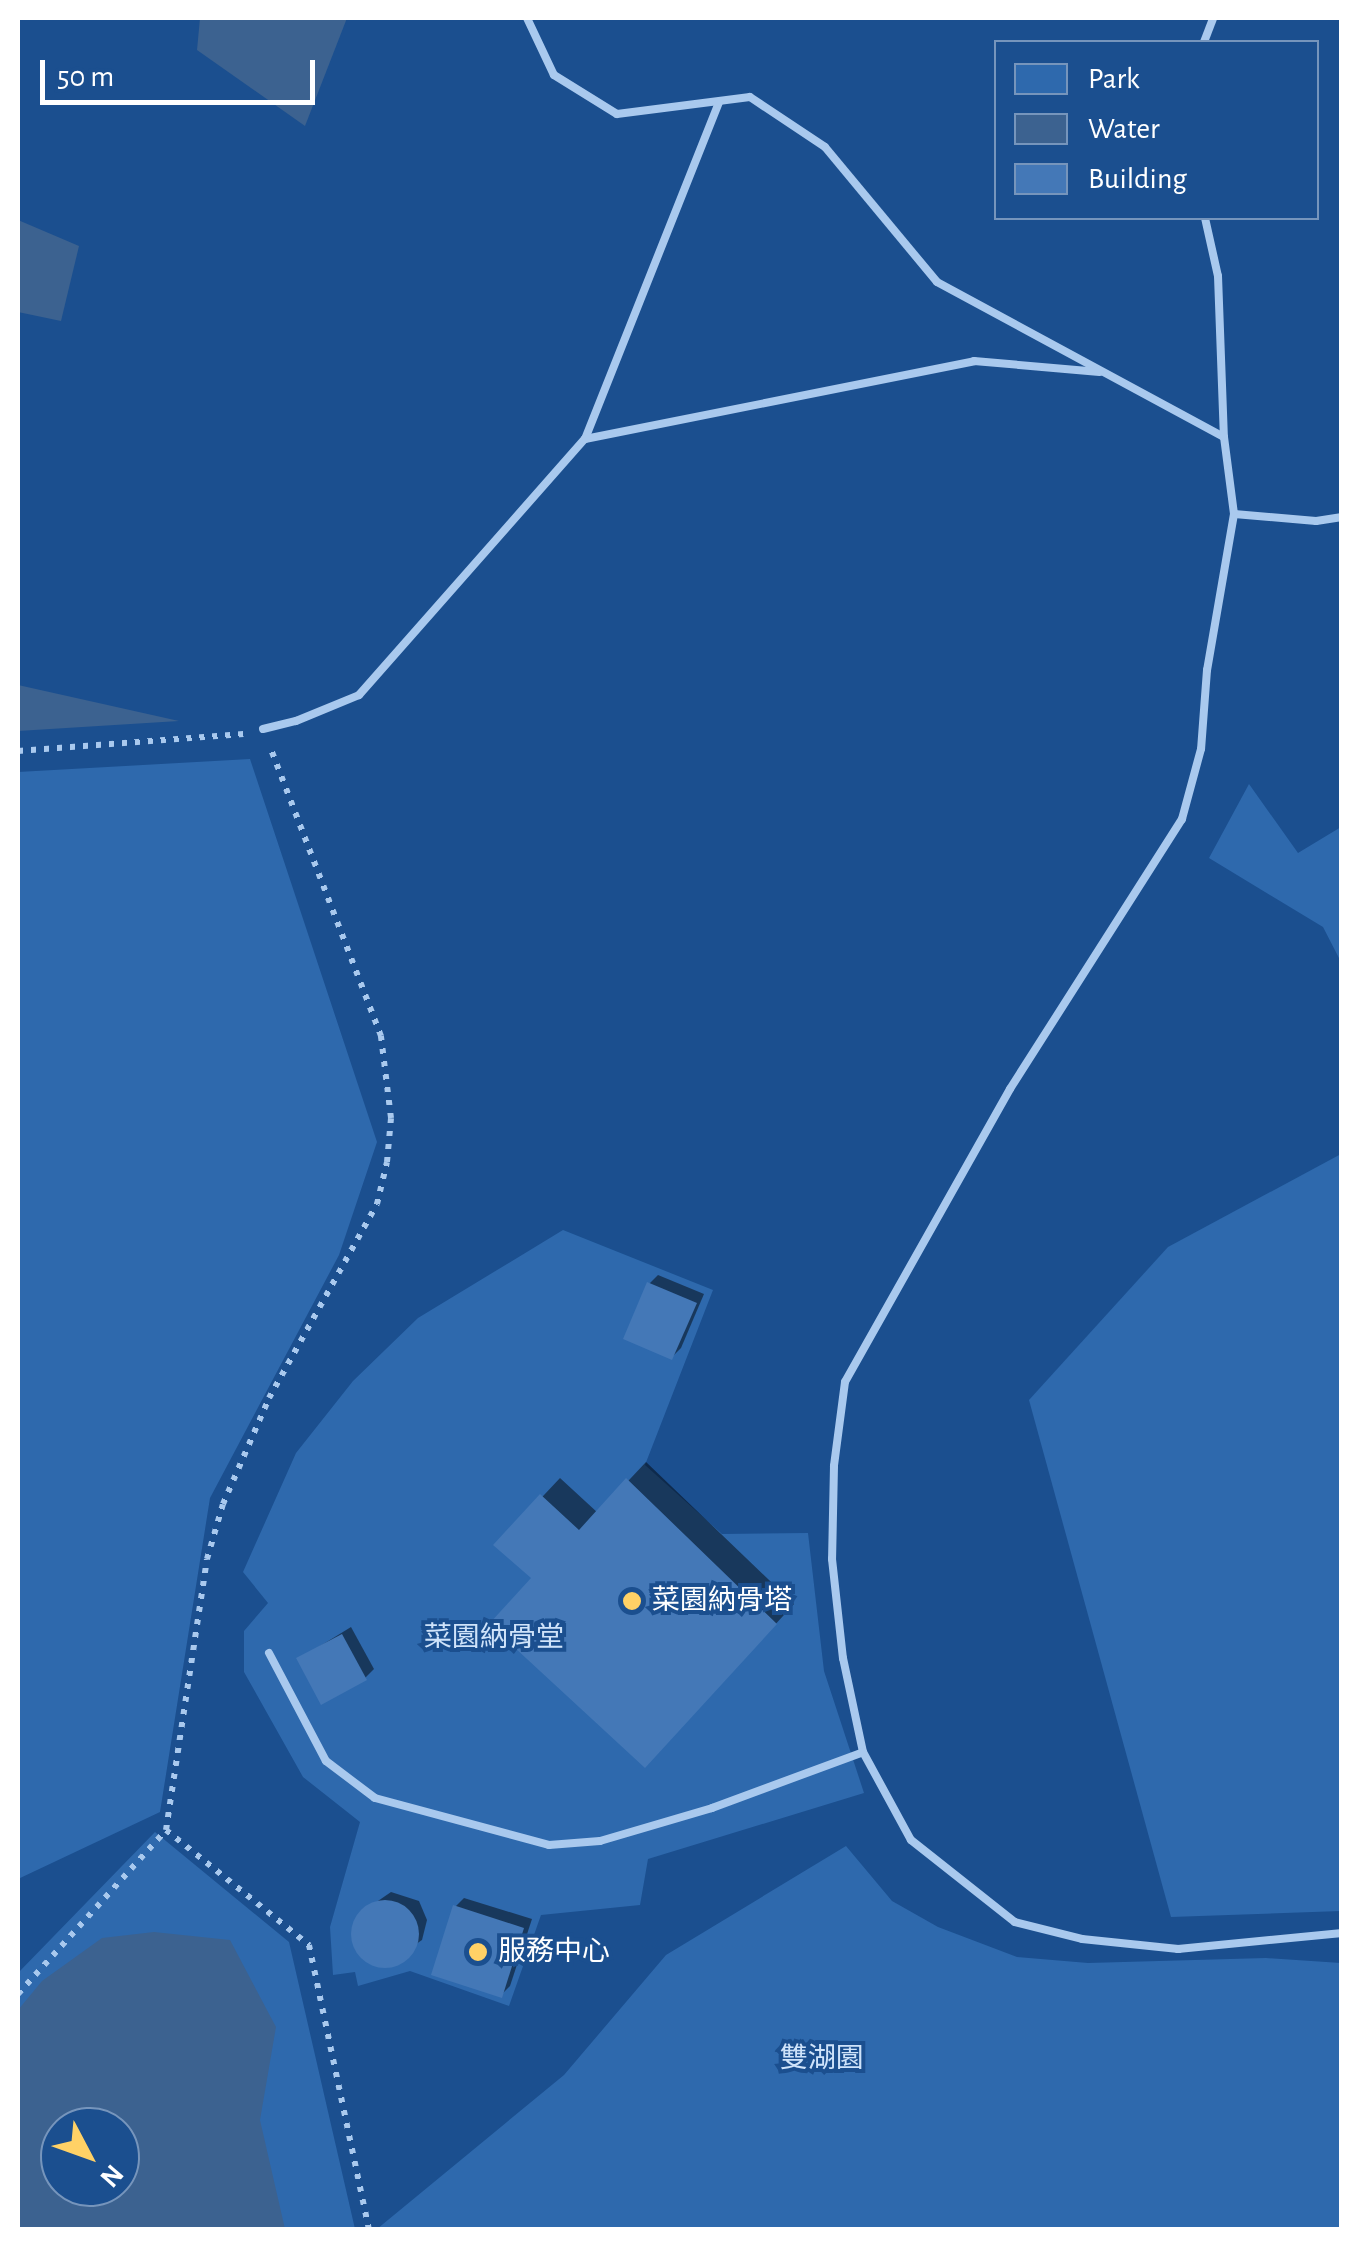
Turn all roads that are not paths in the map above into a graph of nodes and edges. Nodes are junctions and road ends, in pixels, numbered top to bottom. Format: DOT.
graph roads {
  1 [pos="527,18"];
  2 [pos="719,102"];
  3 [pos="1205,220"];
  4 [pos="1105,372"];
  5 [pos="1224,437"];
  6 [pos="585,439"];
  7 [pos="1234,514"];
  8 [pos="1342,517"];
  9 [pos="264,728"];
  10 [pos="269,1653"];
  11 [pos="863,1752"];
  12 [pos="1342,1933"];
  1 -- 2 [label="lane"];
  2 -- 4 [label="lane"];
  2 -- 6 [label="lane"];
  3 -- 5 [label="lane"];
  4 -- 5 [label="lane"];
  4 -- 6 [label="lane"];
  5 -- 7 [label="lane"];
  6 -- 9 [label="lane"];
  7 -- 8 [label="lane"];
  7 -- 11 [label="lane"];
  10 -- 11 [label="lane"];
  11 -- 12 [label="lane"];
}
